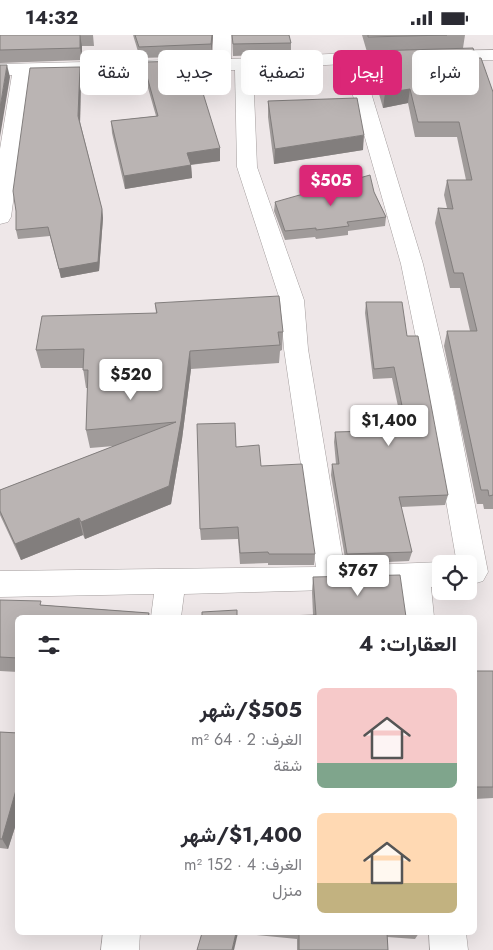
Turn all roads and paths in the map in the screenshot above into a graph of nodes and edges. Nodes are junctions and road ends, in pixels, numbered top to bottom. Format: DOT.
graph roads {
  1 [pos="222,35"];
  2 [pos="380,42"];
  3 [pos="382,50"];
  4 [pos="479,55"];
  5 [pos="493,55"];
  6 [pos="333,59"];
  7 [pos="233,64"];
  8 [pos="22,69"];
  9 [pos="0,70"];
  10 [pos="362,95"];
  11 [pos="0,217"];
  12 [pos="478,572"];
  13 [pos="428,575"];
  14 [pos="332,579"];
  15 [pos="171,581"];
  16 [pos="0,584"];
  17 [pos="166,615"];
  18 [pos="419,615"];
  19 [pos="122,935"];
  20 [pos="448,935"];
  21 [pos="120,950"];
  22 [pos="449,950"];
  1 -- 7 [label="street"];
  2 -- 3 [label="street"];
  4 -- 5 [label="street"];
  6 -- 7 [label="street"];
  7 -- 8 [label="street"];
  7 -- 14 [label="street"];
  8 -- 9 [label="street"];
  8 -- 11 [label="street"];
  10 -- 12 [label="street"];
  13 -- 14 [label="street"];
  13 -- 18 [label="street"];
  14 -- 15 [label="street"];
  15 -- 16 [label="street"];
  15 -- 17 [label="street"];
  19 -- 21 [label="street"];
  20 -- 22 [label="street"];
}
